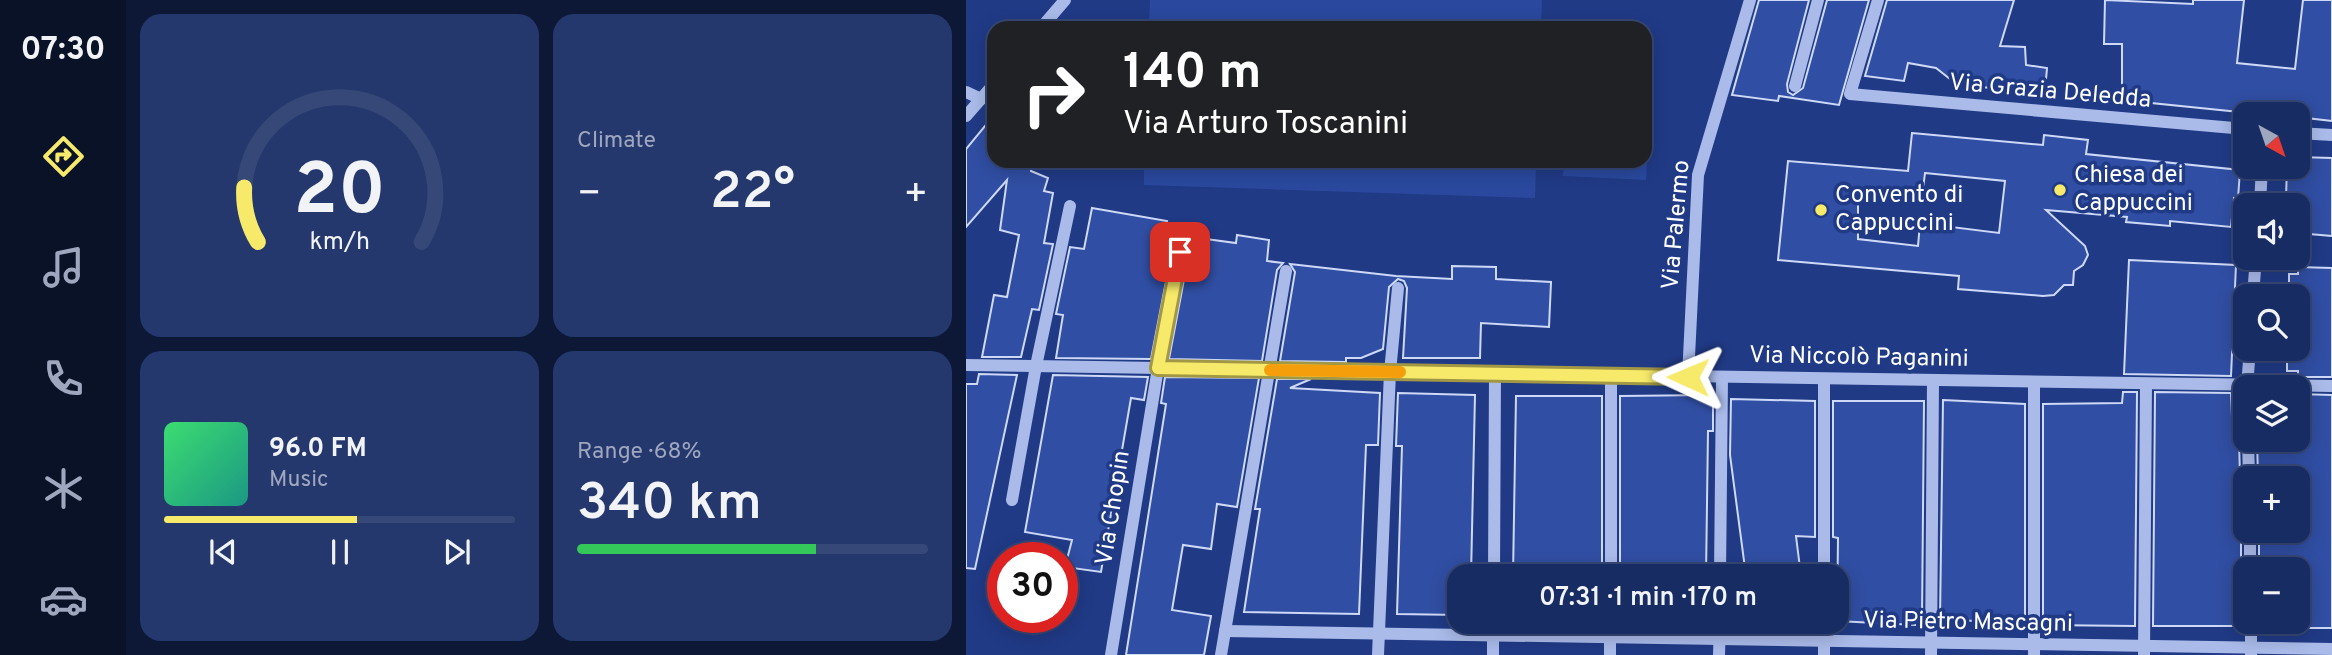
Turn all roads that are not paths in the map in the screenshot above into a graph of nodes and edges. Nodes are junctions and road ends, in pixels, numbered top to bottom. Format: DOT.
graph roads {
  1 [pos="1065,0"];
  2 [pos="1749,0"];
  3 [pos="1818,0"];
  4 [pos="1878,0"];
  5 [pos="1047,21"];
  6 [pos="1795,86"];
  7 [pos="966,92"];
  8 [pos="987,92"];
  9 [pos="981,99"];
  10 [pos="966,116"];
  11 [pos="2233,128"];
  12 [pos="2310,134"];
  13 [pos="2332,135"];
  14 [pos="1070,206"];
  15 [pos="1185,229"];
  16 [pos="1286,271"];
  17 [pos="1398,288"];
  18 [pos="966,365"];
  19 [pos="1036,366"];
  20 [pos="1158,368"];
  21 [pos="1269,370"];
  22 [pos="1390,372"];
  23 [pos="1495,374"];
  24 [pos="1611,375"];
  25 [pos="1688,377"];
  26 [pos="1722,377"];
  27 [pos="1824,379"];
  28 [pos="1933,380"];
  29 [pos="2034,382"];
  30 [pos="2146,384"];
  31 [pos="2233,386"];
  32 [pos="2310,386"];
  33 [pos="2332,386"];
  34 [pos="1012,500"];
  35 [pos="1494,564"];
  36 [pos="1611,564"];
  37 [pos="1720,564"];
  38 [pos="1825,564"];
  39 [pos="1226,631"];
  40 [pos="1379,634"];
  41 [pos="1610,634"];
  42 [pos="1720,634"];
  43 [pos="1825,634"];
  44 [pos="2251,634"];
  45 [pos="1493,636"];
  46 [pos="1610,638"];
  47 [pos="1720,639"];
  48 [pos="1825,641"];
  49 [pos="1931,649"];
  50 [pos="2332,649"];
  51 [pos="2034,650"];
  52 [pos="2144,651"];
  53 [pos="2251,652"];
  54 [pos="1111,655"];
  55 [pos="1222,655"];
  56 [pos="1378,655"];
  57 [pos="1493,655"];
  58 [pos="1610,655"];
  59 [pos="1719,655"];
  60 [pos="1824,655"];
  1 -- 5 [label="street"];
  2 -- 25 [label="street, Via Palermo"];
  3 -- 6 [label="street"];
  4 -- 11 [label="street, Via Grazia Deledda"];
  7 -- 9 [label="street"];
  8 -- 9 [label="street"];
  9 -- 10 [label="street"];
  12 -- 13 [label="street"];
  14 -- 19 [label="street"];
  15 -- 20 [label="street, Via Chopin"];
  16 -- 21 [label="street"];
  17 -- 22 [label="street"];
  18 -- 19 [label="street, Via Niccolò Paganini"];
  19 -- 20 [label="street, Via Niccolò Paganini"];
  19 -- 34 [label="street"];
  20 -- 21 [label="street, Via Niccolò Paganini"];
  20 -- 54 [label="street, Via Chopin"];
  21 -- 22 [label="street, Via Niccolò Paganini"];
  21 -- 39 [label="street"];
  22 -- 23 [label="street, Via Niccolò Paganini"];
  22 -- 40 [label="street"];
  23 -- 24 [label="street, Via Niccolò Paganini"];
  23 -- 35 [label="street"];
  24 -- 25 [label="street, Via Niccolò Paganini"];
  24 -- 36 [label="street"];
  25 -- 26 [label="street, Via Niccolò Paganini"];
  26 -- 27 [label="street, Via Niccolò Paganini"];
  26 -- 37 [label="street"];
  27 -- 28 [label="street, Via Niccolò Paganini"];
  27 -- 38 [label="street"];
  28 -- 29 [label="street, Via Niccolò Paganini"];
  28 -- 49 [label="street"];
  29 -- 30 [label="street, Via Niccolò Paganini"];
  29 -- 51 [label="street"];
  30 -- 31 [label="street, Via Niccolò Paganini"];
  30 -- 52 [label="street"];
  32 -- 33 [label="street, Via Niccolò Paganini"];
  39 -- 40 [label="street, Via Pietro Mascagni"];
  39 -- 55 [label="street"];
  40 -- 45 [label="street, Via Pietro Mascagni"];
  40 -- 56 [label="street"];
  41 -- 46 [label="street"];
  42 -- 47 [label="street"];
  43 -- 48 [label="street"];
  44 -- 53 [label="street"];
  45 -- 46 [label="street, Via Pietro Mascagni"];
  45 -- 57 [label="street"];
  46 -- 47 [label="street, Via Pietro Mascagni"];
  46 -- 58 [label="street"];
  47 -- 48 [label="street, Via Pietro Mascagni"];
  47 -- 59 [label="street"];
  48 -- 49 [label="street, Via Pietro Mascagni"];
  48 -- 60 [label="street"];
  49 -- 51 [label="street, Via Pietro Mascagni"];
  50 -- 53 [label="street, Via Pietro Mascagni"];
  51 -- 52 [label="street, Via Pietro Mascagni"];
  52 -- 53 [label="street, Via Pietro Mascagni"];
}
